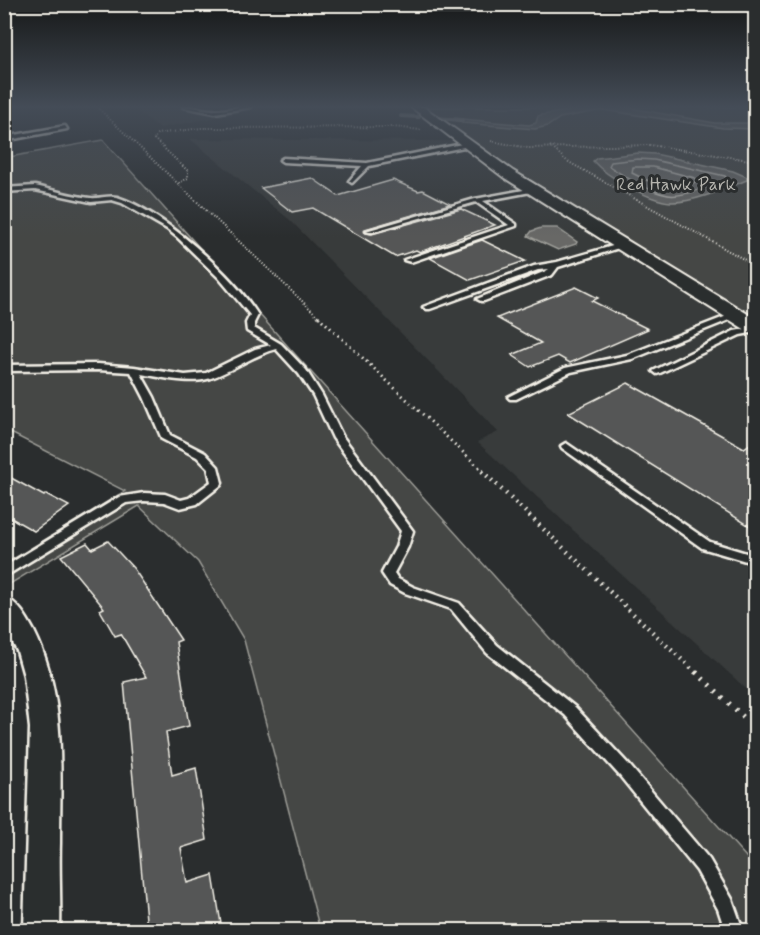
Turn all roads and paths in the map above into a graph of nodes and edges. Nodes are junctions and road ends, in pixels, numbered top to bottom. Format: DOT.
graph roads {
  1 [pos="144,151"];
  2 [pos="166,151"];
  3 [pos="442,151"];
  4 [pos="474,151"];
  5 [pos="555,151"];
  6 [pos="682,151"];
  7 [pos="283,160"];
  8 [pos="756,161"];
  9 [pos="366,165"];
  10 [pos="352,181"];
  11 [pos="179,183"];
  12 [pos="4,190"];
  13 [pos="534,190"];
  14 [pos="477,200"];
  15 [pos="369,231"];
  16 [pos="623,245"];
  17 [pos="408,260"];
  18 [pos="756,266"];
  19 [pos="554,267"];
  20 [pos="481,299"];
  21 [pos="427,306"];
  22 [pos="735,316"];
  23 [pos="756,329"];
  24 [pos="278,346"];
  25 [pos="4,368"];
  26 [pos="134,370"];
  27 [pos="657,371"];
  28 [pos="513,397"];
  29 [pos="567,446"];
  30 [pos="756,560"];
  31 [pos="4,573"];
  32 [pos="4,607"];
  33 [pos="756,729"];
  34 [pos="42,930"];
  35 [pos="734,930"];
  1 -- 11 [label="path"];
  2 -- 11 [label="path"];
  3 -- 9 [label="lane"];
  4 -- 13 [label="street"];
  5 -- 18 [label="path"];
  6 -- 8 [label="path"];
  7 -- 9 [label="lane"];
  9 -- 10 [label="lane"];
  11 -- 33 [label="path"];
  12 -- 24 [label="lane"];
  13 -- 14 [label="lane"];
  13 -- 16 [label="street"];
  14 -- 15 [label="lane"];
  14 -- 17 [label="lane"];
  16 -- 19 [label="lane"];
  16 -- 22 [label="street"];
  19 -- 20 [label="lane"];
  19 -- 21 [label="lane"];
  22 -- 23 [label="street"];
  22 -- 28 [label="lane"];
  23 -- 27 [label="lane"];
  24 -- 26 [label="lane"];
  24 -- 35 [label="lane"];
  25 -- 26 [label="lane"];
  26 -- 31 [label="lane"];
  29 -- 30 [label="lane"];
  32 -- 34 [label="street"];
}
